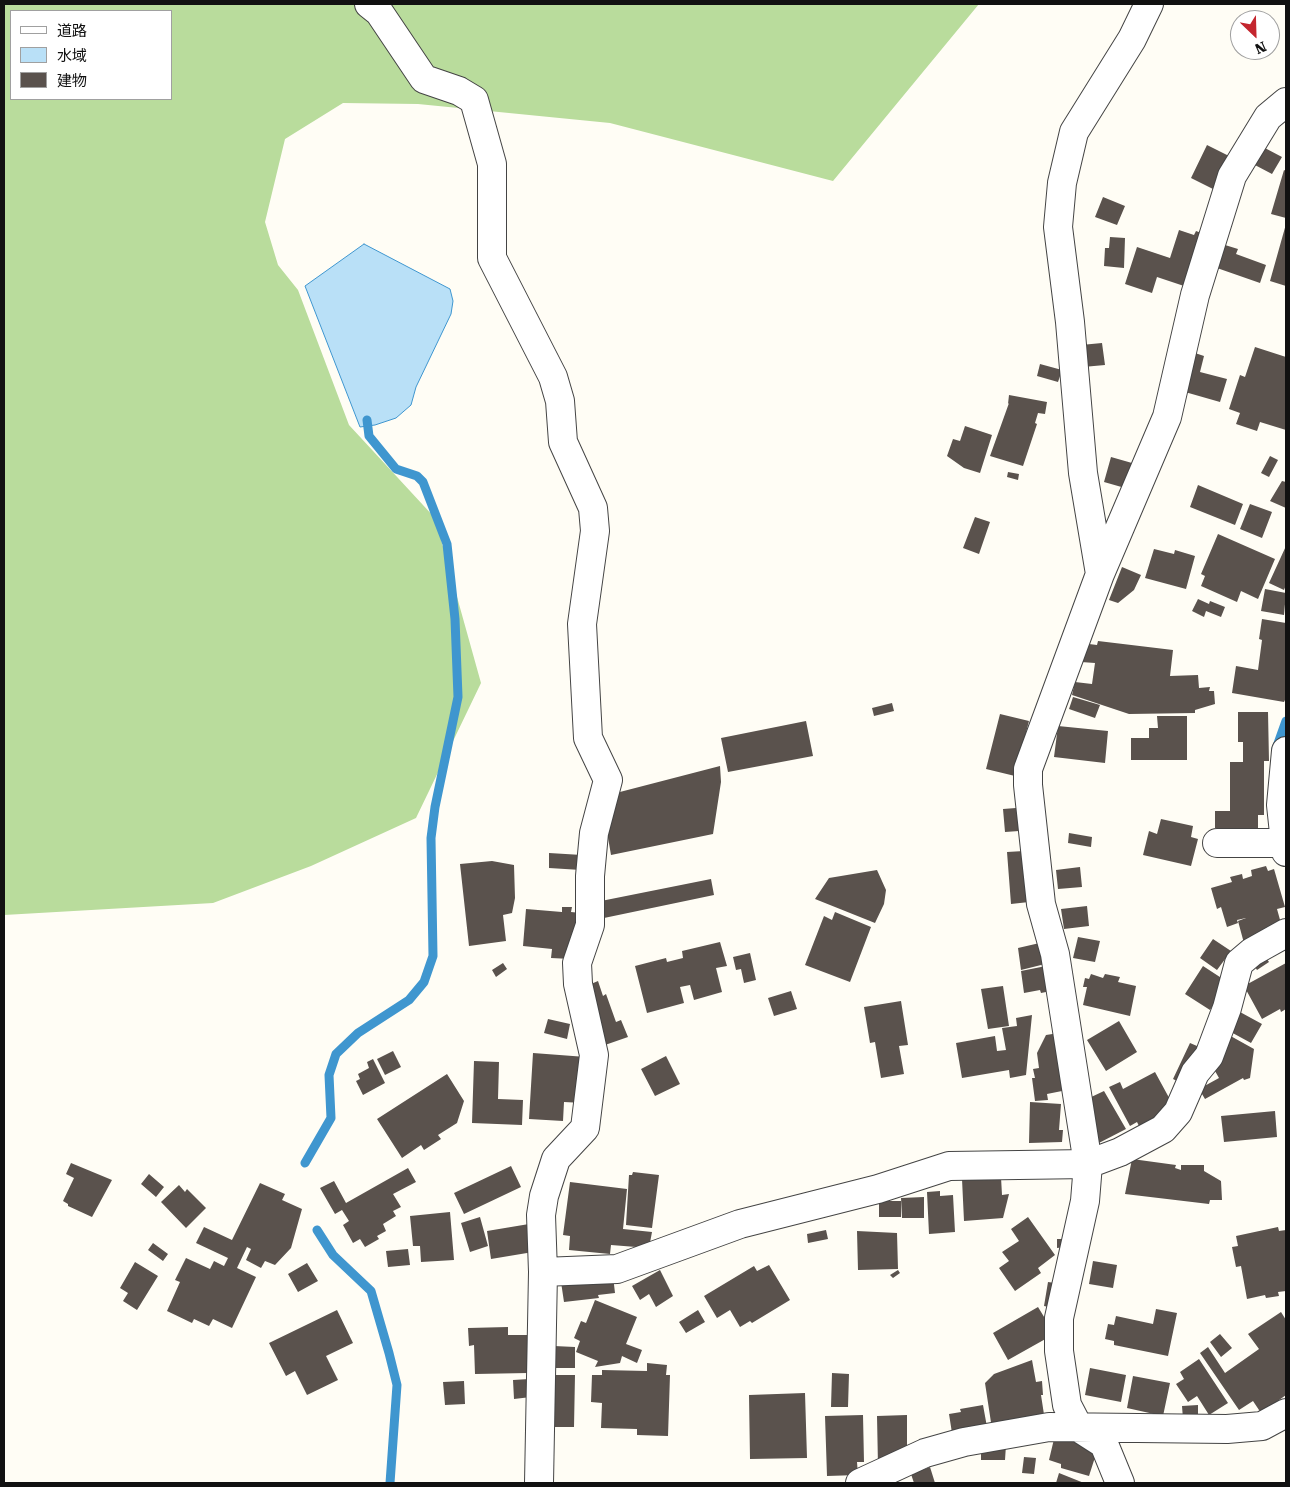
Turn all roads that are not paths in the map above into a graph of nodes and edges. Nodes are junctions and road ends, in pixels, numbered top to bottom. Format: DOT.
graph roads {
  1 [pos="369,4"];
  2 [pos="1149,4"];
  3 [pos="1286,102"];
  4 [pos="1100,574"];
  5 [pos="1286,751"];
  6 [pos="1217,843"];
  7 [pos="1285,846"];
  8 [pos="1286,933"];
  9 [pos="1088,1164"];
  10 [pos="543,1272"];
  11 [pos="1286,1413"];
  12 [pos="1079,1428"];
  13 [pos="540,1483"];
  14 [pos="860,1483"];
  15 [pos="1120,1483"];
  1 -- 10 [label="street"];
  2 -- 4 [label="street"];
  3 -- 4 [label="street"];
  4 -- 9 [label="street"];
  5 -- 7 [label="street"];
  6 -- 7 [label="street"];
  8 -- 9 [label="street"];
  9 -- 10 [label="street"];
  9 -- 12 [label="street"];
  10 -- 13 [label="street"];
  11 -- 12 [label="street"];
  12 -- 14 [label="street"];
  12 -- 15 [label="street"];
}
